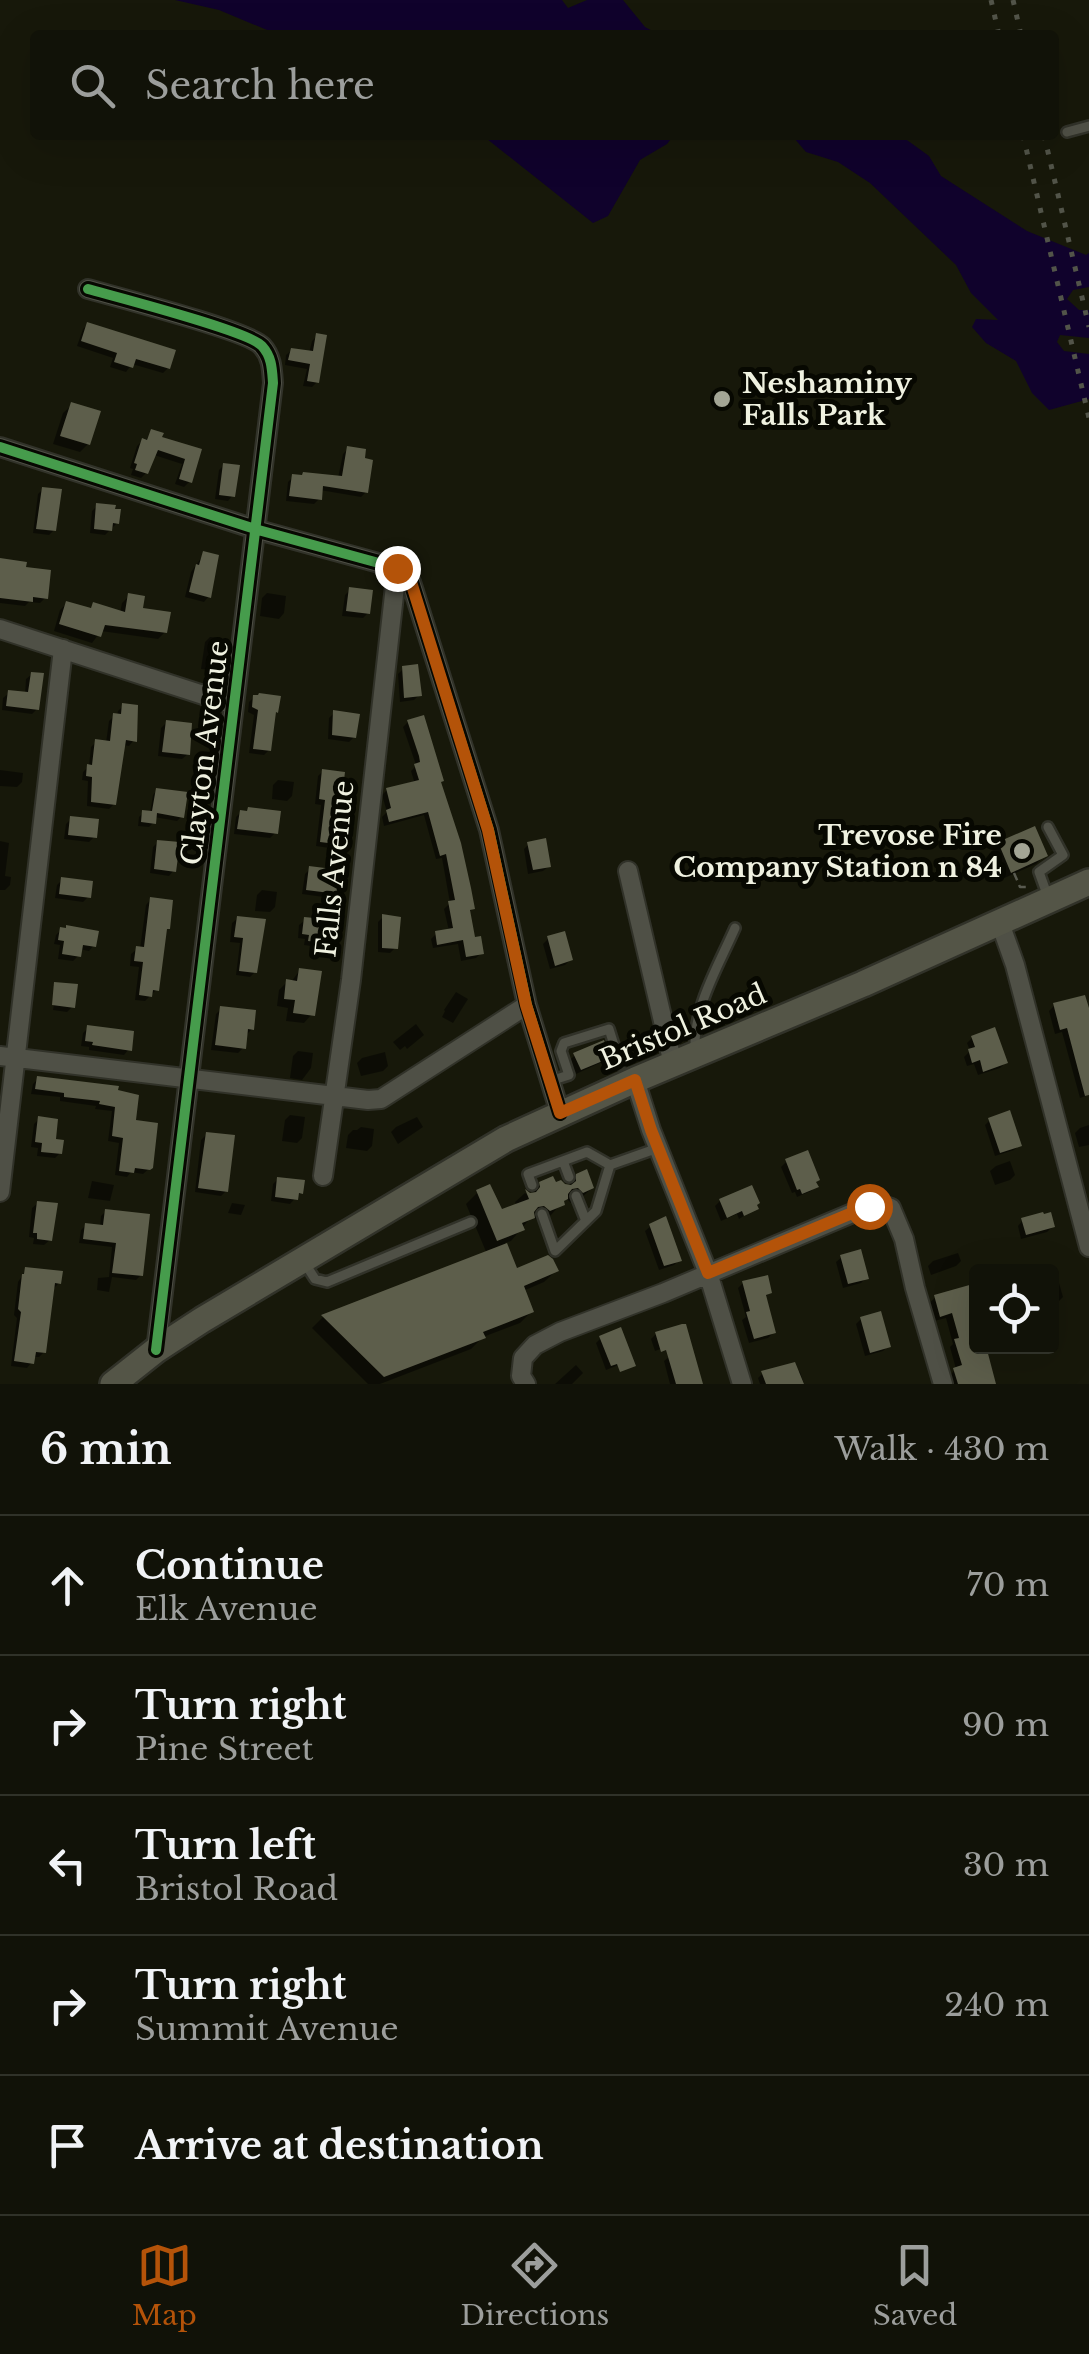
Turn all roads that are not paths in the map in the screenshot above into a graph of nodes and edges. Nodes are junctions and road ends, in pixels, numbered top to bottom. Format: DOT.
graph roads {
  1 [pos="1089,126"];
  2 [pos="1067,132"];
  3 [pos="88,289"];
  4 [pos="0,447"];
  5 [pos="254,529"];
  6 [pos="397,568"];
  7 [pos="0,629"];
  8 [pos="64,648"];
  9 [pos="234,706"];
  10 [pos="1048,827"];
  11 [pos="628,872"];
  12 [pos="1089,882"];
  13 [pos="1046,892"];
  14 [pos="1000,923"];
  15 [pos="735,928"];
  16 [pos="526,1005"];
  17 [pos="8,1057"];
  18 [pos="684,1059"];
  19 [pos="628,1072"];
  20 [pos="188,1078"];
  21 [pos="550,1081"];
  22 [pos="336,1096"];
  23 [pos="560,1113"];
  24 [pos="658,1148"];
  25 [pos="562,1161"];
  26 [pos="610,1166"];
  27 [pos="323,1176"];
  28 [pos="570,1176"];
  29 [pos="532,1185"];
  30 [pos="0,1192"];
  31 [pos="576,1196"];
  32 [pos="542,1214"];
  33 [pos="586,1221"];
  34 [pos="471,1222"];
  35 [pos="1089,1247"];
  36 [pos="302,1260"];
  37 [pos="708,1273"];
  38 [pos="156,1350"];
  39 [pos="524,1376"];
  40 [pos="113,1384"];
  41 [pos="742,1384"];
  42 [pos="943,1384"];
  1 -- 2 [label="lane"];
  3 -- 5 [label="street, Clayton Avenue"];
  4 -- 5 [label="street"];
  5 -- 6 [label="street"];
  5 -- 9 [label="street, Clayton Avenue"];
  6 -- 16 [label="street"];
  6 -- 22 [label="street, Falls Avenue"];
  7 -- 8 [label="street"];
  8 -- 9 [label="street"];
  8 -- 17 [label="street"];
  9 -- 20 [label="street, Clayton Avenue"];
  10 -- 13 [label="lane"];
  11 -- 18 [label="street"];
  12 -- 13 [label="main road, Bristol Road"];
  13 -- 14 [label="main road, Bristol Road"];
  14 -- 18 [label="main road, Bristol Road"];
  14 -- 35 [label="street"];
  15 -- 18 [label="lane"];
  16 -- 21 [label="street"];
  16 -- 22 [label="street"];
  17 -- 20 [label="street"];
  17 -- 30 [label="street"];
  18 -- 19 [label="main road, Bristol Road"];
  19 -- 21 [label="lane"];
  19 -- 23 [label="main road, Bristol Road"];
  19 -- 24 [label="street"];
  20 -- 22 [label="street"];
  20 -- 38 [label="street, Clayton Avenue"];
  21 -- 23 [label="street"];
  22 -- 27 [label="street, Falls Avenue"];
  23 -- 36 [label="main road, Bristol Road"];
  24 -- 26 [label="lane"];
  24 -- 37 [label="street"];
  25 -- 26 [label="lane"];
  25 -- 28 [label="lane"];
  25 -- 29 [label="lane"];
  26 -- 33 [label="lane"];
  31 -- 33 [label="lane"];
  32 -- 33 [label="lane"];
  34 -- 36 [label="lane"];
  36 -- 38 [label="main road, Bristol Road"];
  37 -- 39 [label="street"];
  37 -- 41 [label="street"];
  37 -- 42 [label="street"];
  38 -- 40 [label="main road, Bristol Road"];
}
